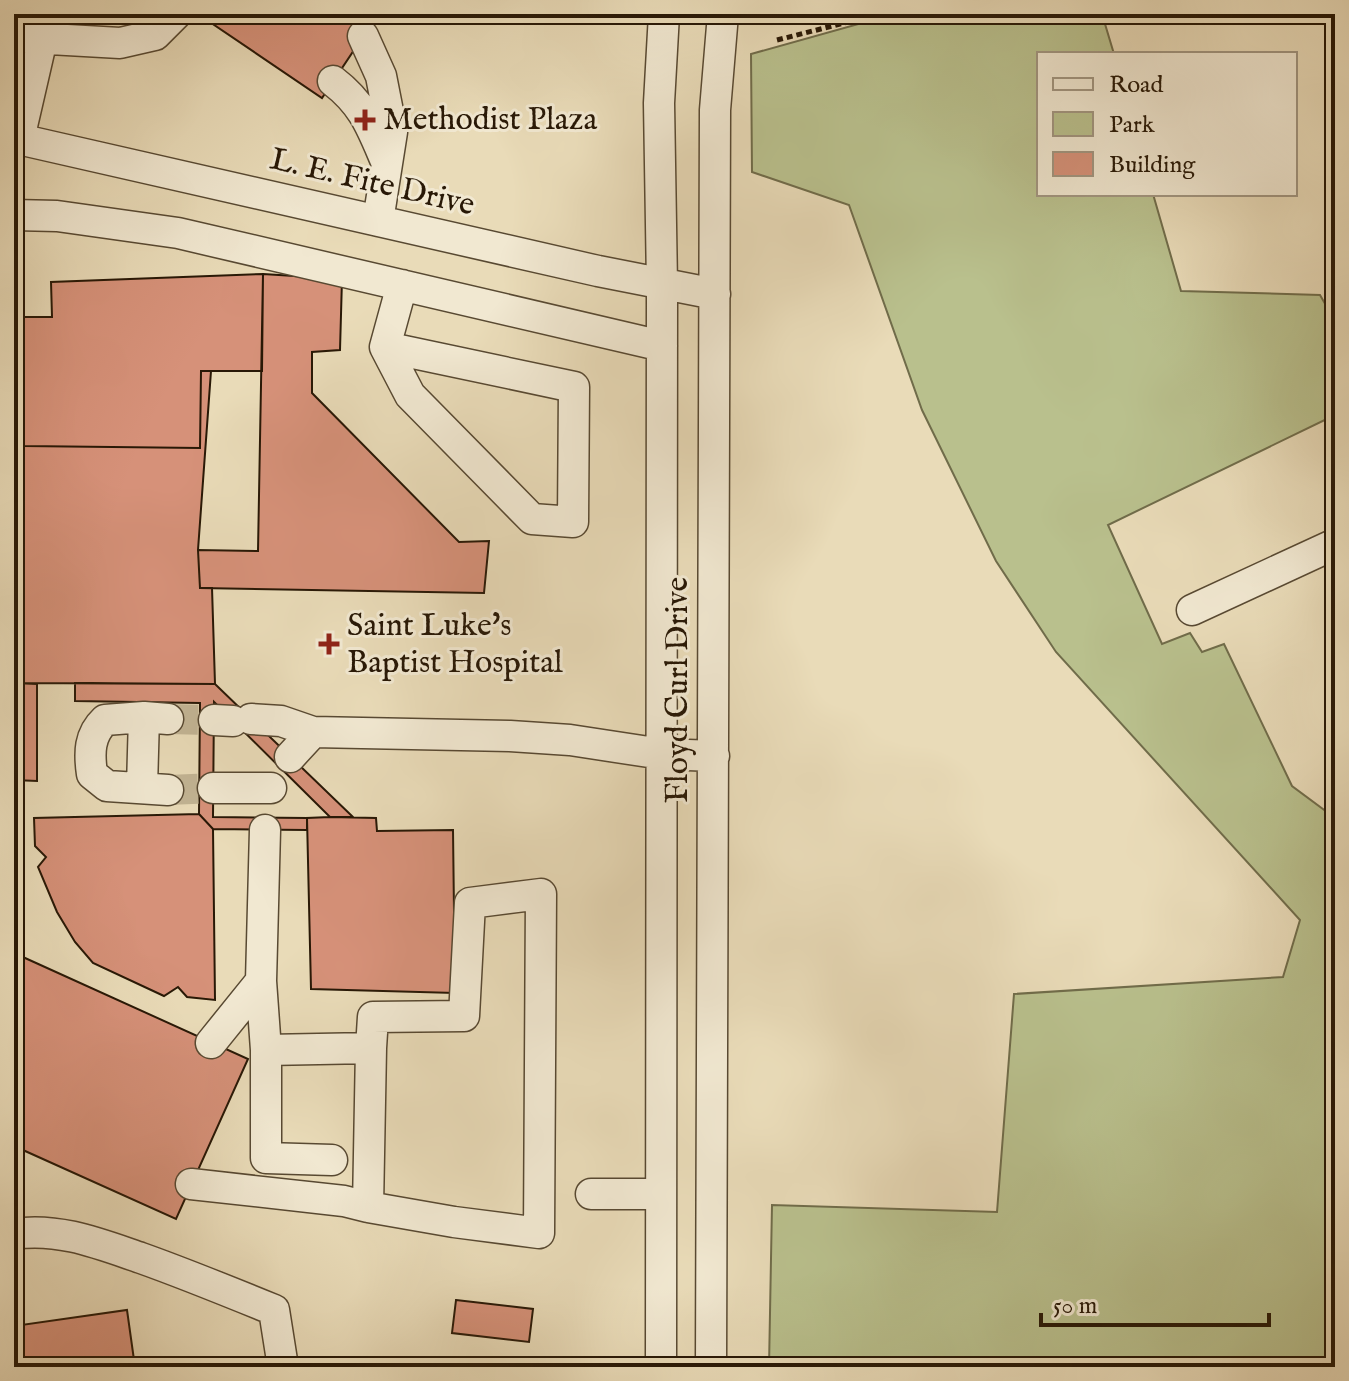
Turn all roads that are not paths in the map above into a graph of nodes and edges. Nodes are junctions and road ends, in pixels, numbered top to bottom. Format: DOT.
graph roads {
  1 [pos="176,14"];
  2 [pos="664,14"];
  3 [pos="723,14"];
  4 [pos="30,32"];
  5 [pos="363,36"];
  6 [pos="14,72"];
  7 [pos="333,81"];
  8 [pos="17,138"];
  9 [pos="387,165"];
  10 [pos="14,215"];
  11 [pos="378,221"];
  12 [pos="402,285"];
  13 [pos="662,285"];
  14 [pos="715,294"];
  15 [pos="662,346"];
  16 [pos="385,347"];
  17 [pos="1335,544"];
  18 [pos="1192,610"];
  19 [pos="156,718"];
  20 [pos="233,720"];
  21 [pos="313,732"];
  22 [pos="662,754"];
  23 [pos="714,756"];
  24 [pos="213,788"];
  25 [pos="274,792"];
  26 [pos="261,981"];
  27 [pos="211,1043"];
  28 [pos="371,1048"];
  29 [pos="266,1050"];
  30 [pos="332,1160"];
  31 [pos="191,1184"];
  32 [pos="591,1194"];
  33 [pos="661,1194"];
  34 [pos="368,1207"];
  35 [pos="14,1234"];
  36 [pos="283,1367"];
  37 [pos="661,1367"];
  38 [pos="711,1367"];
  1 -- 4 [label="street"];
  2 -- 13 [label="street, Floyd Curl Drive"];
  3 -- 14 [label="street, Floyd Curl Drive"];
  4 -- 6 [label="street"];
  4 -- 8 [label="street"];
  5 -- 9 [label="street"];
  7 -- 9 [label="street"];
  8 -- 11 [label="street, L. E. Fite Drive"];
  9 -- 11 [label="street"];
  10 -- 12 [label="street"];
  11 -- 13 [label="street, L. E. Fite Drive"];
  12 -- 15 [label="street"];
  12 -- 16 [label="street"];
  13 -- 14 [label="street, L. E. Fite Drive"];
  13 -- 15 [label="street, Floyd Curl Drive"];
  14 -- 23 [label="street, Floyd Curl Drive"];
  15 -- 22 [label="street, Floyd Curl Drive"];
  16 -- 16 [label="street"];
  17 -- 18 [label="street"];
  19 -- 19 [label="street"];
  20 -- 21 [label="street"];
  21 -- 22 [label="street"];
  21 -- 25 [label="street"];
  22 -- 23 [label="street"];
  22 -- 33 [label="street, Floyd Curl Drive"];
  23 -- 38 [label="street, Floyd Curl Drive"];
  24 -- 25 [label="street"];
  25 -- 26 [label="street"];
  26 -- 27 [label="street"];
  26 -- 29 [label="street"];
  28 -- 29 [label="street"];
  28 -- 34 [label="street"];
  28 -- 34 [label="street"];
  29 -- 30 [label="street"];
  31 -- 34 [label="street"];
  32 -- 33 [label="street"];
  33 -- 37 [label="street, Floyd Curl Drive"];
  35 -- 36 [label="street"];
}
